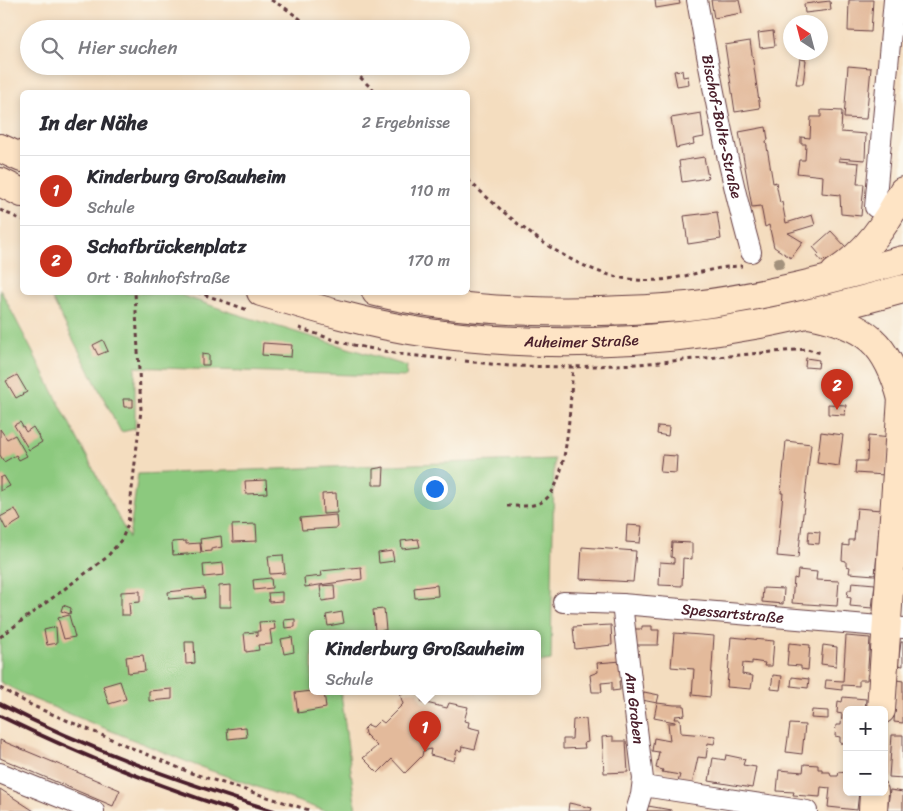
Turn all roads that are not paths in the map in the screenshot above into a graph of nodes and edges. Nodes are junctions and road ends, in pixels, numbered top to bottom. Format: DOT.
graph roads {
  1 [pos="697,0"];
  2 [pos="894,0"];
  3 [pos="0,148"];
  4 [pos="20,157"];
  5 [pos="0,182"];
  6 [pos="903,190"];
  7 [pos="20,192"];
  8 [pos="875,207"];
  9 [pos="750,259"];
  10 [pos="903,260"];
  11 [pos="810,284"];
  12 [pos="903,289"];
  13 [pos="272,295"];
  14 [pos="392,295"];
  15 [pos="808,314"];
  16 [pos="902,391"];
  17 [pos="902,429"];
  18 [pos="563,602"];
  19 [pos="622,604"];
  20 [pos="895,627"];
  21 [pos="882,706"];
  22 [pos="0,773"];
  23 [pos="643,786"];
  24 [pos="874,796"];
  25 [pos="94,811"];
  26 [pos="636,811"];
  27 [pos="807,811"];
  28 [pos="873,811"];
  1 -- 9 [label="street, Bischof-Bolte-Straße"];
  2 -- 8 [label="street"];
  3 -- 4 [label="main road"];
  5 -- 7 [label="main road"];
  6 -- 11 [label="main road"];
  10 -- 11 [label="main road, Auheimer Straße"];
  11 -- 14 [label="main road, Auheimer Straße"];
  12 -- 15 [label="main road, Auheimer Straße"];
  13 -- 15 [label="main road, Auheimer Straße"];
  15 -- 16 [label="main road"];
  16 -- 17 [label="main road"];
  17 -- 20 [label="main road"];
  18 -- 19 [label="street, Spessartstraße"];
  19 -- 20 [label="street, Spessartstraße"];
  19 -- 23 [label="street, Am Graben"];
  20 -- 21 [label="main road"];
  22 -- 25 [label="street"];
  23 -- 26 [label="street, Am Graben"];
  23 -- 27 [label="street"];
  24 -- 28 [label="main road"];
}
